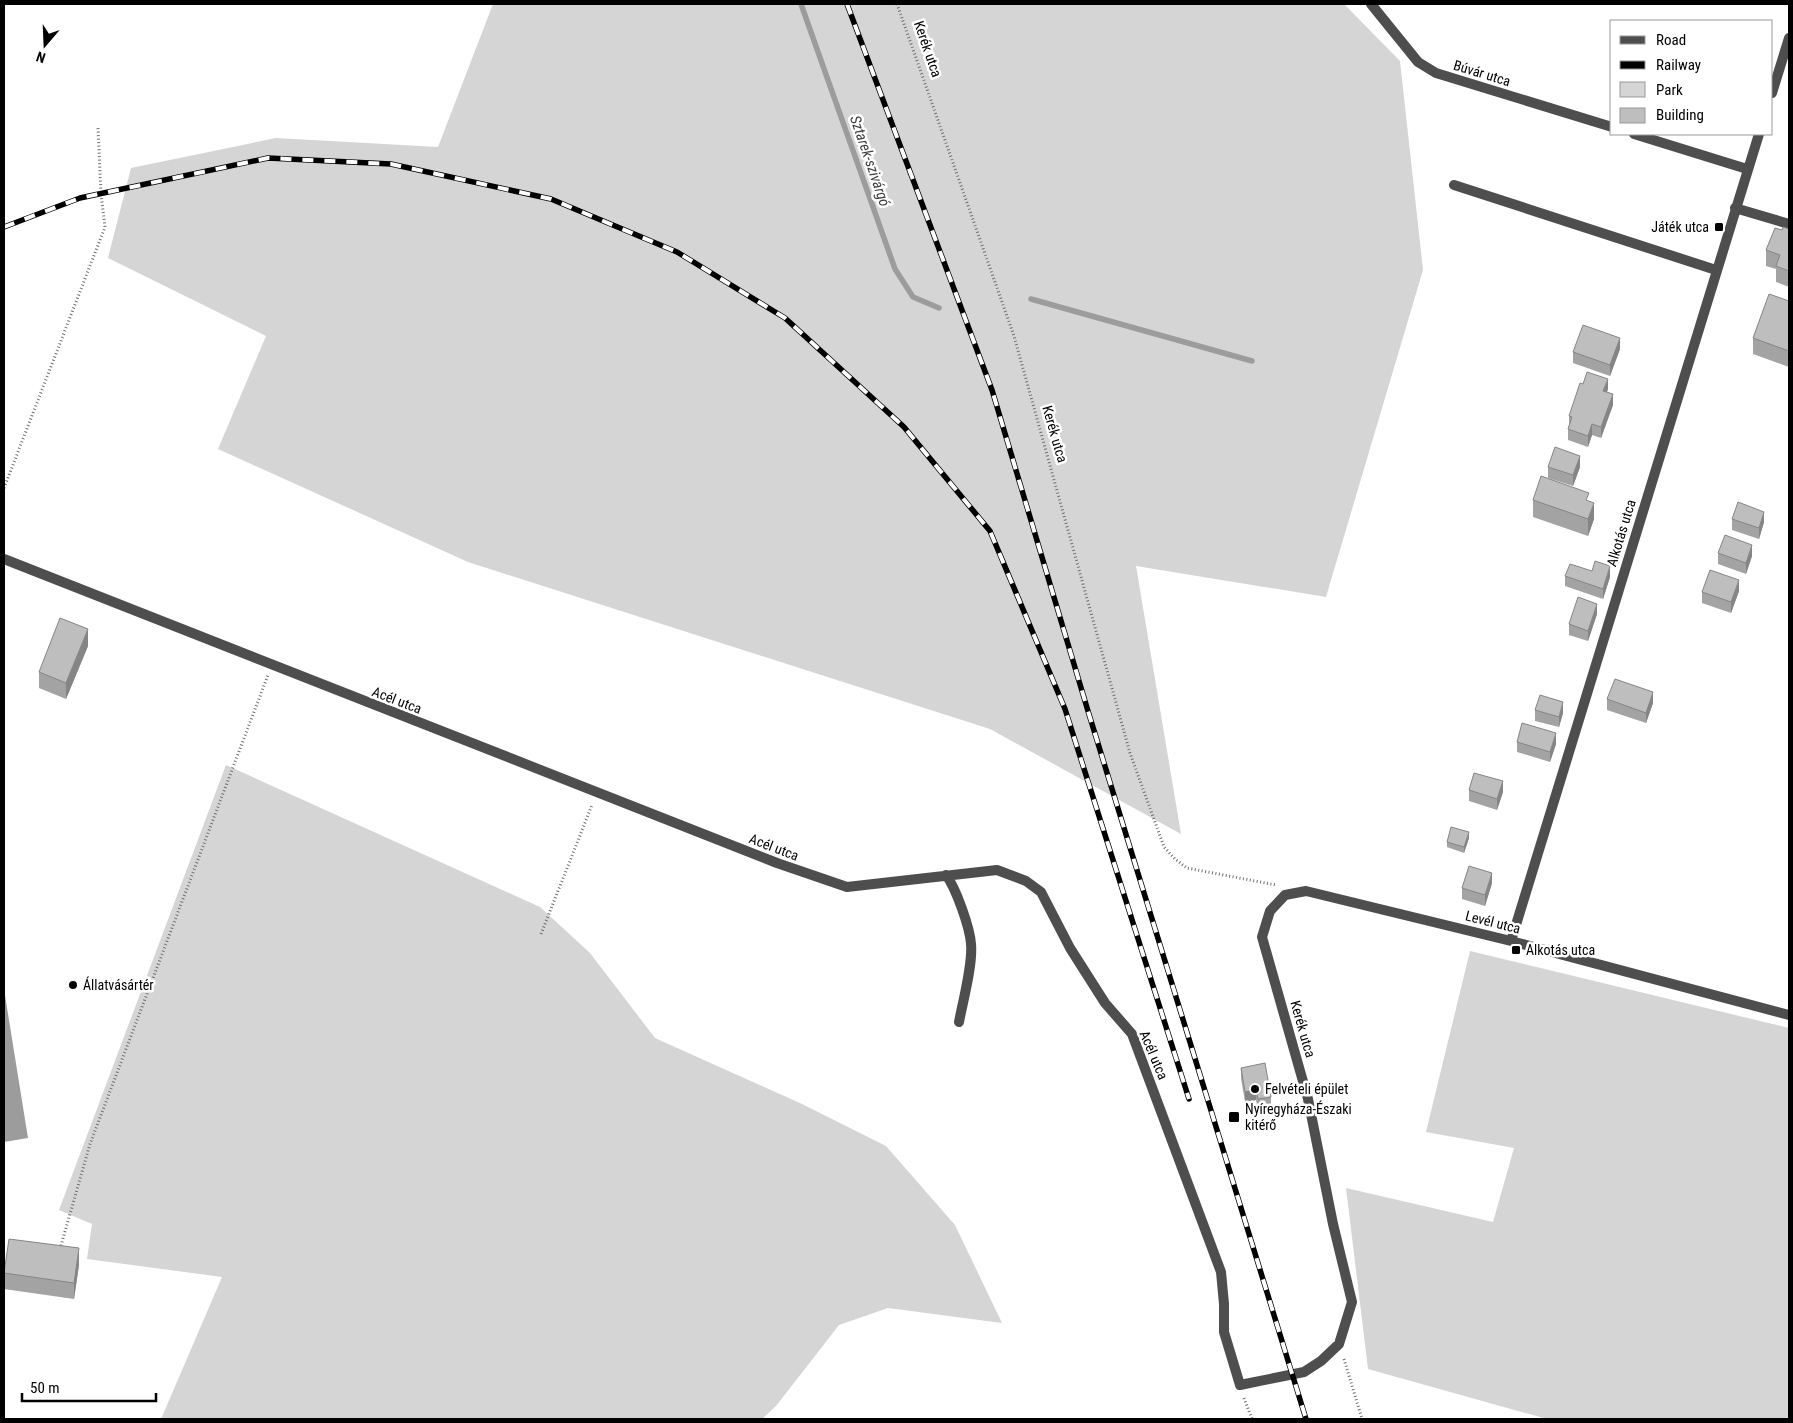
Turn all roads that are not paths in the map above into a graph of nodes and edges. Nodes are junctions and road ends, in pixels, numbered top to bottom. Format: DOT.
graph roads {
  1 [pos="1371,4"];
  2 [pos="1789,38"];
  3 [pos="1773,90"];
  4 [pos="1610,126"];
  5 [pos="1637,135"];
  6 [pos="1759,135"];
  7 [pos="1748,169"];
  8 [pos="1454,185"];
  9 [pos="1735,208"];
  10 [pos="1789,224"];
  11 [pos="1716,270"];
  12 [pos="4,559"];
  13 [pos="946,875"];
  14 [pos="1306,891"];
  15 [pos="1511,941"];
  16 [pos="1789,1015"];
  17 [pos="959,1022"];
  18 [pos="1240,1385"];
  1 -- 4 [label="street, Búvár utca"];
  2 -- 3 [label="street"];
  5 -- 7 [label="street"];
  6 -- 7 [label="street, Alkotás utca"];
  7 -- 9 [label="street, Alkotás utca"];
  8 -- 11 [label="street"];
  9 -- 10 [label="street"];
  9 -- 11 [label="street, Alkotás utca"];
  11 -- 15 [label="street, Alkotás utca"];
  12 -- 13 [label="street, Acél utca"];
  13 -- 17 [label="street"];
  13 -- 18 [label="street, Acél utca"];
  14 -- 15 [label="street, Levél utca"];
  14 -- 18 [label="street, Kerék utca"];
  15 -- 16 [label="street, Levél utca"];
}
